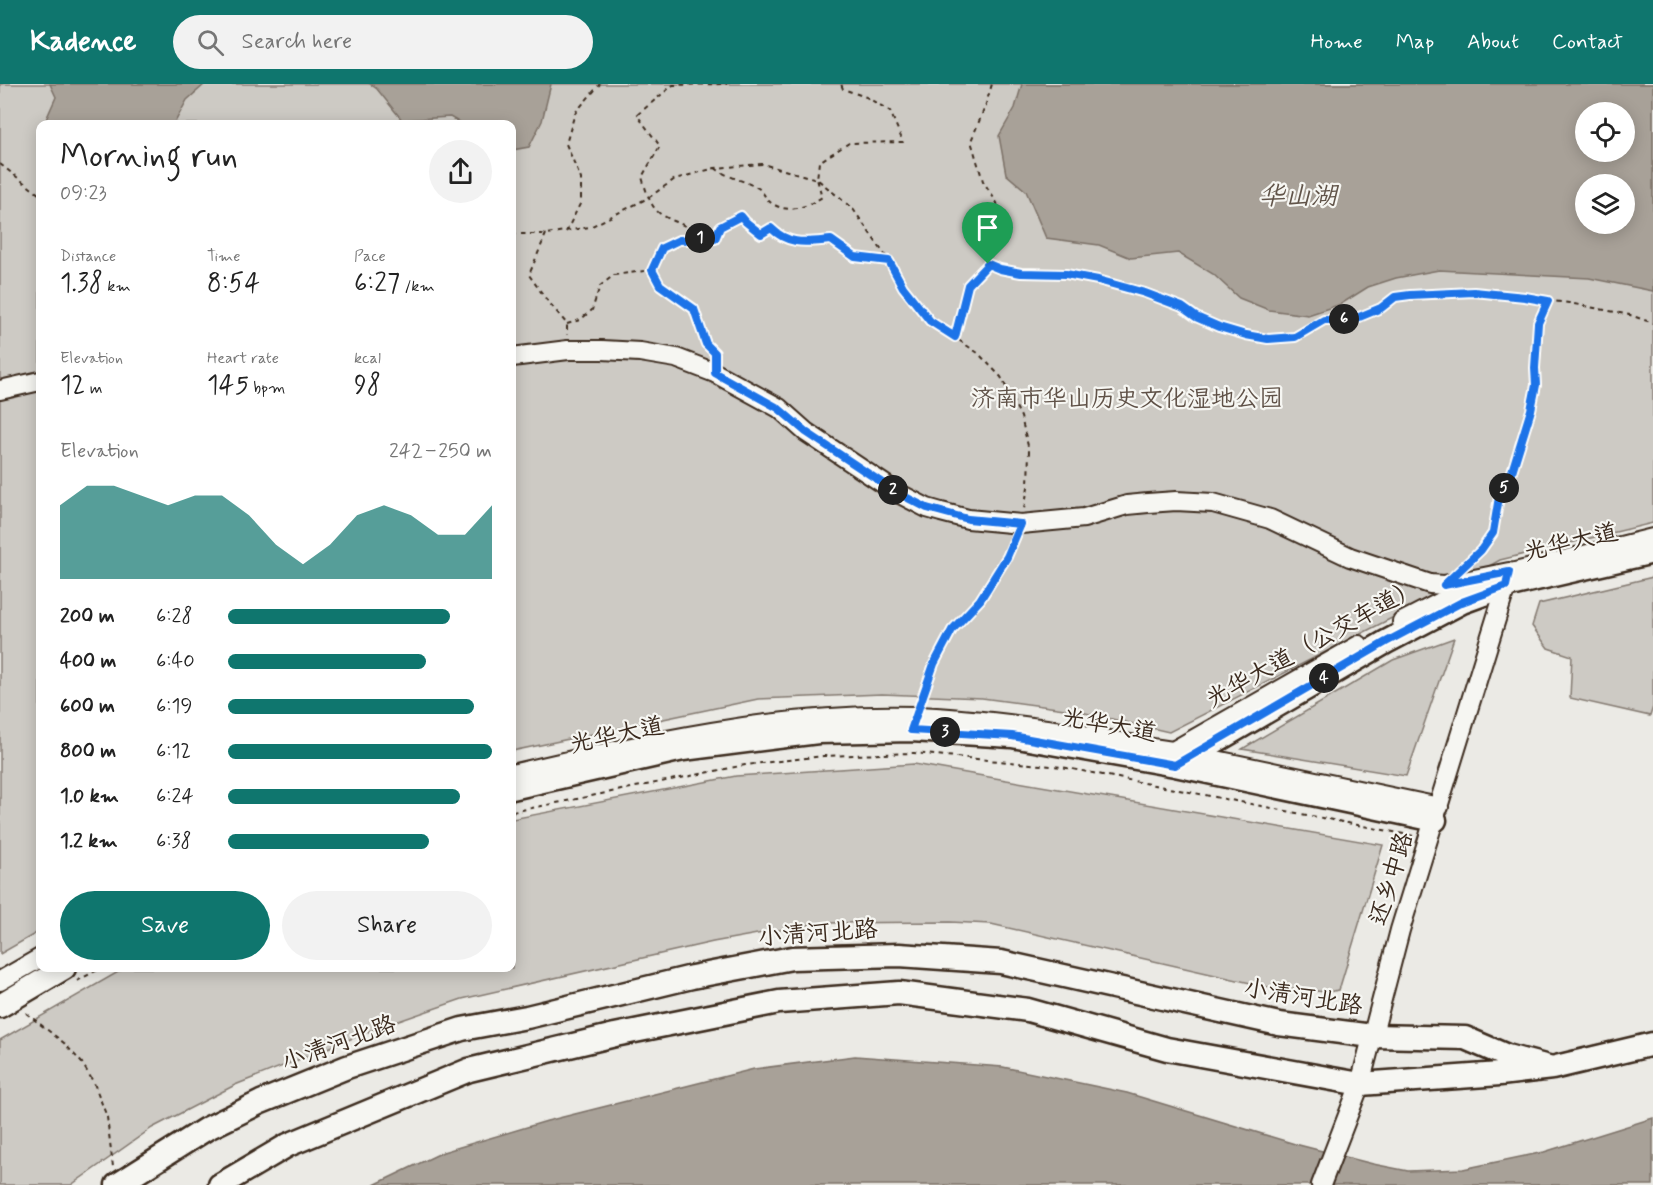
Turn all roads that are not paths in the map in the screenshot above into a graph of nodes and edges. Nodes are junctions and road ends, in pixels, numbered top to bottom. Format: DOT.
graph roads {
  1 [pos="516,356"];
  2 [pos="36,382"];
  3 [pos="0,390"];
  4 [pos="1653,538"];
  5 [pos="1653,552"];
  6 [pos="1508,579"];
  7 [pos="1180,757"];
  8 [pos="516,773"];
  9 [pos="516,787"];
  10 [pos="1434,822"];
  11 [pos="36,960"];
  12 [pos="57,972"];
  13 [pos="0,981"];
  14 [pos="0,1006"];
  15 [pos="1372,1036"];
  16 [pos="1653,1044"];
  17 [pos="1552,1068"];
  18 [pos="1360,1084"];
  19 [pos="115,1179"];
  20 [pos="220,1185"];
  21 [pos="1321,1185"];
  1 -- 6 [label="street"];
  2 -- 3 [label="street"];
  4 -- 6 [label="street"];
  5 -- 6 [label="main road, 光华大道"];
  6 -- 7 [label="main road, 光华大道"];
  6 -- 10 [label="street, 还乡中路"];
  7 -- 8 [label="street"];
  7 -- 9 [label="main road, 光华大道"];
  7 -- 10 [label="main road"];
  10 -- 15 [label="street, 还乡中路"];
  11 -- 13 [label="street"];
  12 -- 14 [label="main road"];
  15 -- 17 [label="main road, 小清河北路"];
  15 -- 18 [label="street, 还乡中路"];
  15 -- 19 [label="main road, 小清河北路"];
  16 -- 17 [label="main road, 小清河北路"];
  17 -- 18 [label="main road, 小清河北路"];
  18 -- 20 [label="main road, 小清河北路"];
  18 -- 21 [label="street, 还乡中路"];
}
